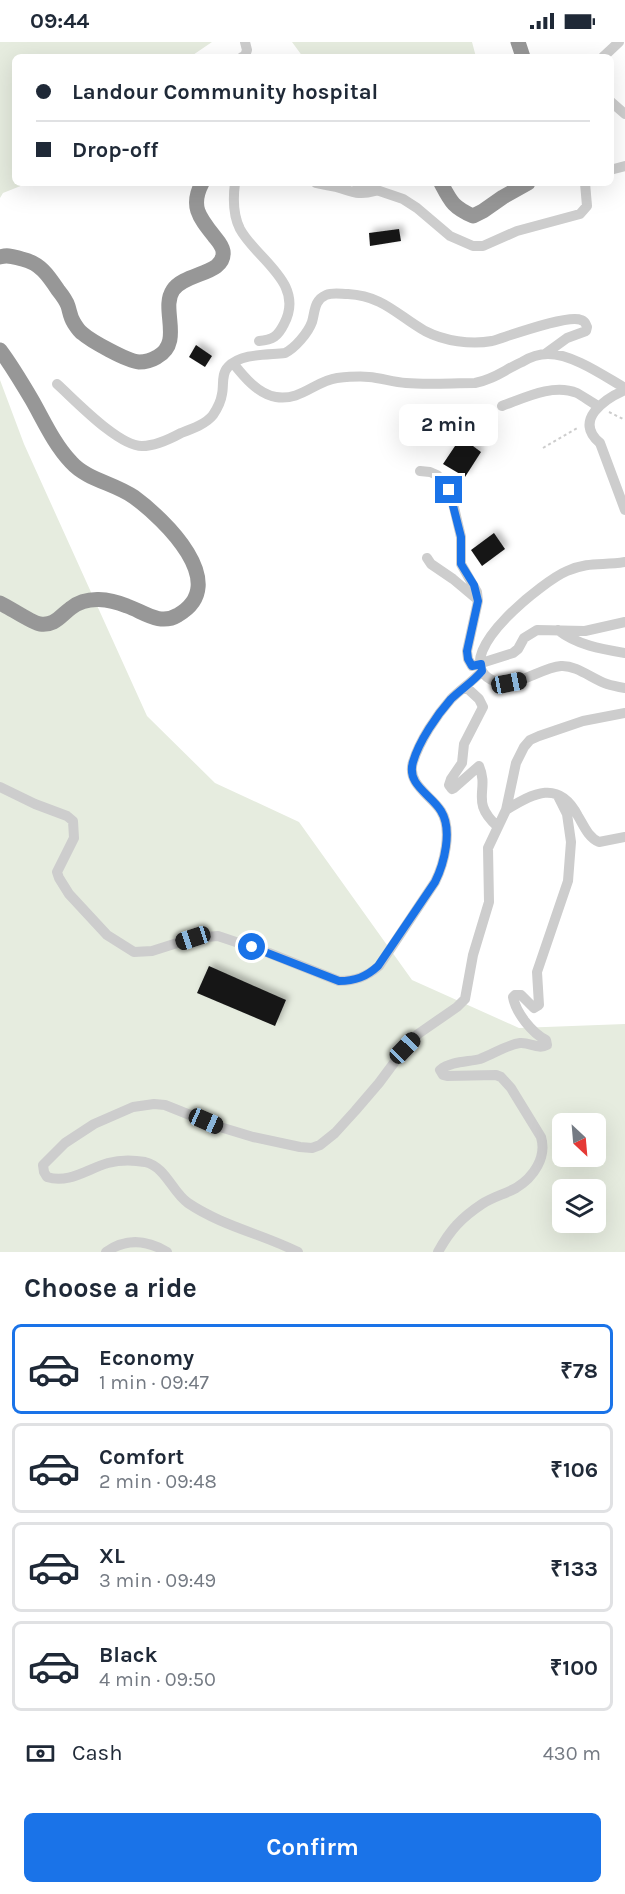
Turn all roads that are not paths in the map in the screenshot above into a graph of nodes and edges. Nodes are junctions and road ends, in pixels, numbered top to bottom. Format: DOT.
graph roads {
  1 [pos="619,42"];
  2 [pos="606,54"];
  3 [pos="200,186"];
  4 [pos="236,186"];
  5 [pos="330,186"];
  6 [pos="364,186"];
  7 [pos="443,186"];
  8 [pos="523,186"];
  9 [pos="585,186"];
  10 [pos="375,190"];
  11 [pos="0,257"];
  12 [pos="259,341"];
  13 [pos="0,350"];
  14 [pos="545,354"];
  15 [pos="233,363"];
  16 [pos="57,384"];
  17 [pos="625,389"];
  18 [pos="502,406"];
  19 [pos="596,409"];
  20 [pos="420,471"];
  21 [pos="625,510"];
  22 [pos="427,558"];
  23 [pos="625,562"];
  24 [pos="478,601"];
  25 [pos="0,603"];
  26 [pos="625,622"];
  27 [pos="558,630"];
  28 [pos="625,653"];
  29 [pos="481,668"];
  30 [pos="466,687"];
  31 [pos="625,688"];
  32 [pos="625,713"];
  33 [pos="0,787"];
  34 [pos="558,796"];
  35 [pos="506,810"];
  36 [pos="498,827"];
  37 [pos="625,837"];
  38 [pos="106,1252"];
  39 [pos="167,1252"];
  40 [pos="298,1252"];
  41 [pos="438,1252"];
  1 -- 2 [label="street"];
  3 -- 11 [label="highway"];
  4 -- 12 [label="street"];
  5 -- 10 [label="street"];
  6 -- 10 [label="street"];
  7 -- 8 [label="highway"];
  9 -- 10 [label="street"];
  13 -- 25 [label="highway"];
  14 -- 15 [label="street"];
  14 -- 15 [label="street"];
  14 -- 17 [label="street"];
  15 -- 16 [label="street"];
  17 -- 19 [label="street"];
  18 -- 19 [label="street"];
  19 -- 21 [label="street"];
  20 -- 24 [label="street"];
  22 -- 24 [label="street"];
  23 -- 29 [label="street"];
  24 -- 29 [label="street"];
  26 -- 27 [label="street"];
  27 -- 28 [label="street"];
  27 -- 29 [label="street"];
  29 -- 30 [label="street"];
  29 -- 31 [label="street"];
  30 -- 33 [label="street"];
  30 -- 36 [label="street"];
  32 -- 35 [label="street"];
  34 -- 35 [label="street"];
  34 -- 37 [label="street"];
  34 -- 41 [label="street"];
  35 -- 36 [label="street"];
  36 -- 40 [label="street"];
  38 -- 39 [label="street"];
}
